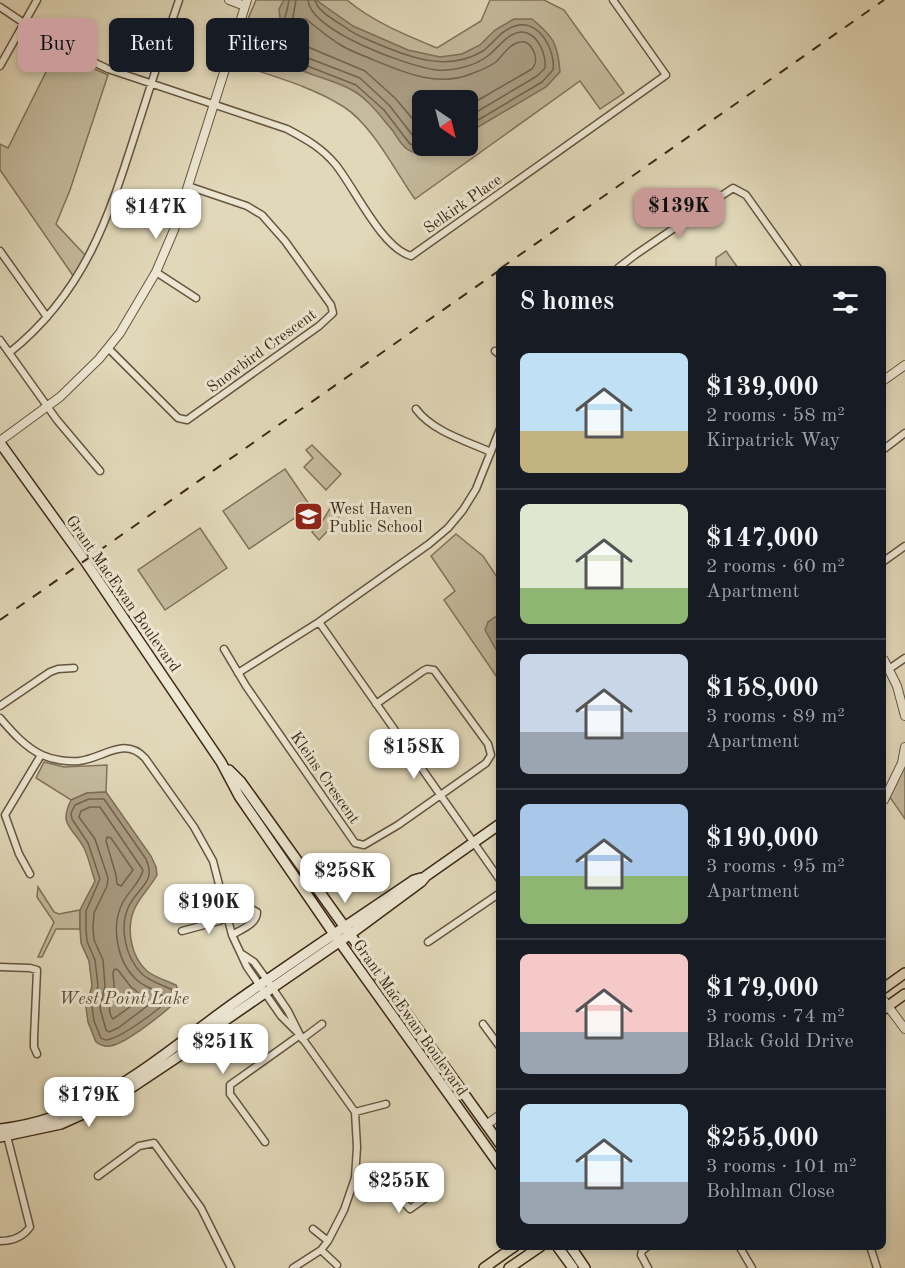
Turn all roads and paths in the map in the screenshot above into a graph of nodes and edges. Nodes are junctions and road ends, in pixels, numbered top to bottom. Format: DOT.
graph roads {
  1 [pos="36,0"];
  2 [pos="179,0"];
  3 [pos="229,0"];
  4 [pos="613,0"];
  5 [pos="246,3"];
  6 [pos="0,8"];
  7 [pos="25,18"];
  8 [pos="18,20"];
  9 [pos="18,31"];
  10 [pos="97,63"];
  11 [pos="0,66"];
  12 [pos="151,84"];
  13 [pos="213,105"];
  14 [pos="188,186"];
  15 [pos="0,251"];
  16 [pos="621,266"];
  17 [pos="797,266"];
  18 [pos="156,272"];
  19 [pos="196,298"];
  20 [pos="47,317"];
  21 [pos="0,340"];
  22 [pos="108,348"];
  23 [pos="9,353"];
  24 [pos="905,365"];
  25 [pos="886,379"];
  26 [pos="47,407"];
  27 [pos="416,409"];
  28 [pos="905,433"];
  29 [pos="496,439"];
  30 [pos="0,442"];
  31 [pos="886,447"];
  32 [pos="491,452"];
  33 [pos="100,471"];
  34 [pos="905,546"];
  35 [pos="886,560"];
  36 [pos="319,622"];
  37 [pos="224,649"];
  38 [pos="905,658"];
  39 [pos="886,664"];
  40 [pos="74,668"];
  41 [pos="889,669"];
  42 [pos="238,673"];
  43 [pos="376,704"];
  44 [pos="0,706"];
  45 [pos="905,716"];
  46 [pos="0,718"];
  47 [pos="905,747"];
  48 [pos="41,755"];
  49 [pos="221,762"];
  50 [pos="440,796"];
  51 [pos="886,796"];
  52 [pos="496,827"];
  53 [pos="474,842"];
  54 [pos="30,874"];
  55 [pos="496,874"];
  56 [pos="496,896"];
  57 [pos="226,917"];
  58 [pos="347,930"];
  59 [pos="182,931"];
  60 [pos="232,935"];
  61 [pos="336,937"];
  62 [pos="428,942"];
  63 [pos="242,954"];
  64 [pos="0,967"];
  65 [pos="905,974"];
  66 [pos="265,987"];
  67 [pos="886,988"];
  68 [pos="905,994"];
  69 [pos="886,1004"];
  70 [pos="886,1006"];
  71 [pos="322,1024"];
  72 [pos="483,1024"];
  73 [pos="905,1029"];
  74 [pos="301,1037"];
  75 [pos="496,1042"];
  76 [pos="37,1054"];
  77 [pos="386,1104"];
  78 [pos="355,1112"];
  79 [pos="496,1118"];
  80 [pos="486,1125"];
  81 [pos="3,1133"];
  82 [pos="496,1139"];
  83 [pos="265,1142"];
  84 [pos="496,1160"];
  85 [pos="98,1176"];
  86 [pos="355,1178"];
  87 [pos="437,1190"];
  88 [pos="313,1228"];
  89 [pos="0,1240"];
  90 [pos="328,1241"];
  91 [pos="321,1250"];
  92 [pos="508,1250"];
  93 [pos="535,1250"];
  94 [pos="560,1250"];
  95 [pos="573,1250"];
  96 [pos="643,1250"];
  97 [pos="741,1250"];
  98 [pos="871,1250"];
  99 [pos="337,1265"];
  100 [pos="231,1268"];
  101 [pos="293,1268"];
  102 [pos="484,1268"];
  103 [pos="509,1268"];
  104 [pos="573,1268"];
  105 [pos="585,1268"];
  106 [pos="648,1268"];
  107 [pos="752,1268"];
  108 [pos="877,1268"];
  1 -- 7 [label="street"];
  2 -- 12 [label="street"];
  3 -- 5 [label="street"];
  4 -- 13 [label="street, Selkirk Place"];
  5 -- 13 [label="street"];
  6 -- 8 [label="street"];
  9 -- 11 [label="street"];
  10 -- 12 [label="street"];
  12 -- 13 [label="street"];
  12 -- 20 [label="street"];
  13 -- 14 [label="street"];
  14 -- 18 [label="street"];
  14 -- 22 [label="street, Snowbird Crescent"];
  15 -- 20 [label="street"];
  16 -- 17 [label="street"];
  18 -- 19 [label="street"];
  18 -- 22 [label="street"];
  20 -- 23 [label="street"];
  21 -- 23 [label="street"];
  22 -- 26 [label="street"];
  23 -- 26 [label="street"];
  24 -- 25 [label="street"];
  26 -- 30 [label="street"];
  26 -- 33 [label="street"];
  27 -- 32 [label="street"];
  28 -- 31 [label="street"];
  29 -- 32 [label="street"];
  30 -- 49 [label="main road, Grant MacEwan Boulevard"];
  32 -- 36 [label="street"];
  34 -- 35 [label="street"];
  36 -- 42 [label="street"];
  36 -- 43 [label="street"];
  37 -- 42 [label="street, Kleins Crescent"];
  38 -- 41 [label="street"];
  39 -- 41 [label="street"];
  40 -- 44 [label="street"];
  41 -- 45 [label="street"];
  42 -- 50 [label="street, Kleins Crescent"];
  43 -- 50 [label="street"];
  43 -- 50 [label="street, Kleins Crescent"];
  46 -- 48 [label="street"];
  47 -- 51 [label="street"];
  48 -- 54 [label="street"];
  48 -- 57 [label="street"];
  49 -- 58 [label="main road, Grant MacEwan Boulevard"];
  49 -- 61 [label="main road, Grant MacEwan Boulevard"];
  50 -- 53 [label="street"];
  52 -- 53 [label="main road"];
  53 -- 55 [label="street"];
  53 -- 58 [label="main road"];
  56 -- 62 [label="street"];
  57 -- 59 [label="street"];
  57 -- 60 [label="street"];
  57 -- 60 [label="street"];
  58 -- 61 [label="main road"];
  58 -- 80 [label="main road, Grant MacEwan Boulevard"];
  60 -- 63 [label="street"];
  61 -- 66 [label="main road"];
  61 -- 84 [label="main road, Grant MacEwan Boulevard"];
  63 -- 66 [label="street"];
  63 -- 66 [label="street"];
  64 -- 76 [label="street"];
  65 -- 67 [label="main road"];
  66 -- 74 [label="street"];
  66 -- 81 [label="main road"];
  68 -- 69 [label="main road"];
  70 -- 73 [label="street"];
  71 -- 74 [label="street"];
  72 -- 75 [label="street"];
  74 -- 78 [label="street"];
  74 -- 83 [label="street"];
  77 -- 78 [label="street"];
  78 -- 86 [label="street"];
  79 -- 80 [label="street"];
  80 -- 82 [label="main road, Grant MacEwan Boulevard"];
  81 -- 89 [label="street"];
  85 -- 100 [label="street"];
  86 -- 87 [label="street"];
  86 -- 90 [label="street"];
  88 -- 90 [label="street"];
  90 -- 91 [label="street"];
  91 -- 99 [label="street"];
  91 -- 101 [label="street"];
  92 -- 102 [label="main road"];
  93 -- 103 [label="main road"];
  94 -- 104 [label="main road"];
  95 -- 105 [label="main road"];
  96 -- 106 [label="street"];
  97 -- 107 [label="street"];
  98 -- 108 [label="street"];
}
